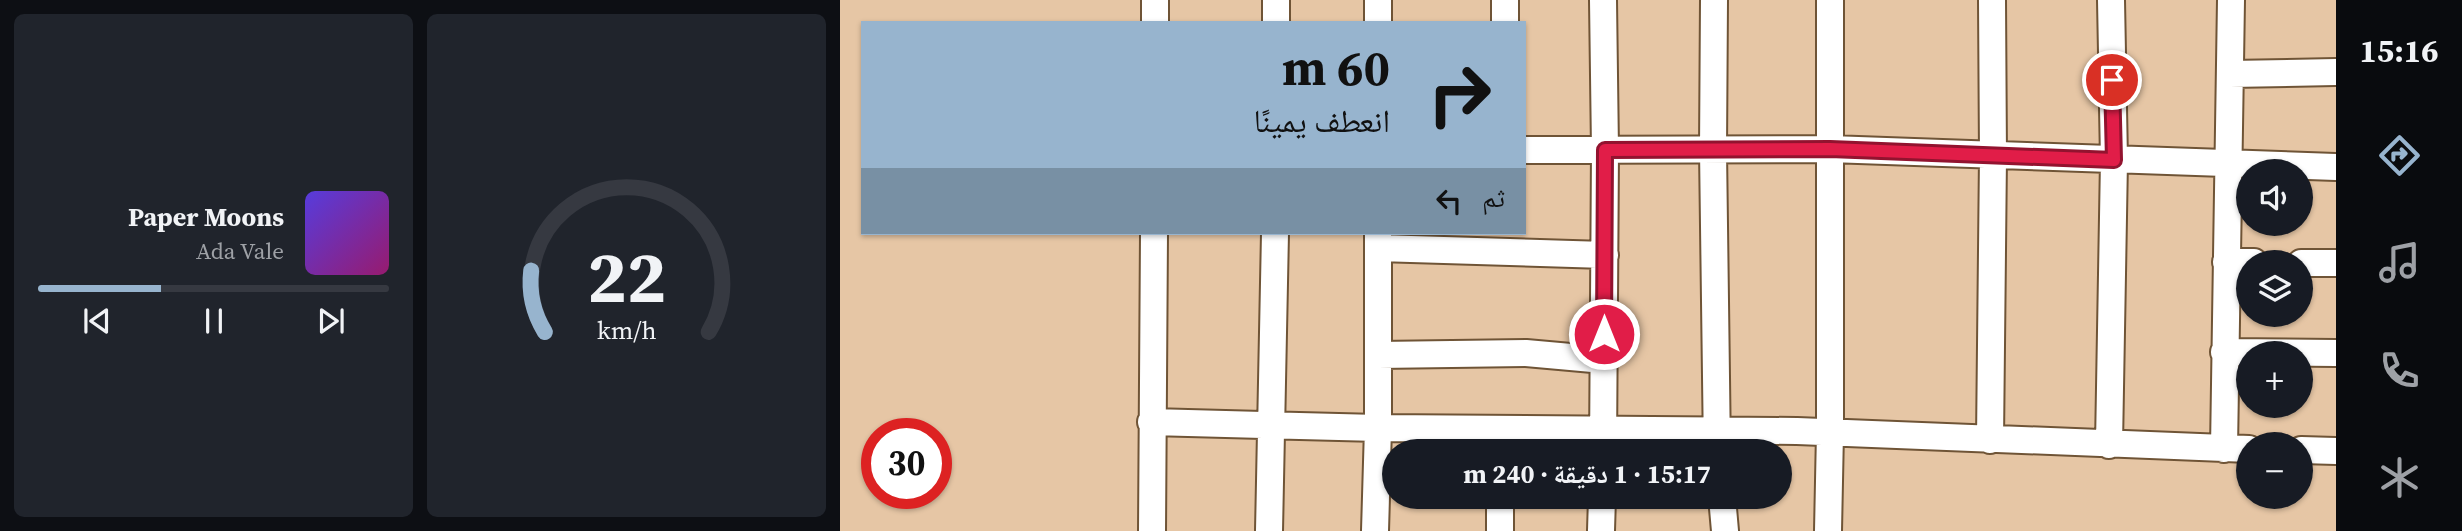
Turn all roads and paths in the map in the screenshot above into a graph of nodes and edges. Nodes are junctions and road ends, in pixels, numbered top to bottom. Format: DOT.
graph roads {
  1 [pos="1155,0"];
  2 [pos="1276,0"];
  3 [pos="1378,0"];
  4 [pos="1505,0"];
  5 [pos="1602,0"];
  6 [pos="1714,0"];
  7 [pos="1830,0"];
  8 [pos="1992,0"];
  9 [pos="2111,0"];
  10 [pos="2231,0"];
  11 [pos="1155,21"];
  12 [pos="1276,21"];
  13 [pos="1378,21"];
  14 [pos="1505,21"];
  15 [pos="2336,72"];
  16 [pos="2230,74"];
  17 [pos="1830,149"];
  18 [pos="1526,150"];
  19 [pos="1605,150"];
  20 [pos="1713,150"];
  21 [pos="1993,156"];
  22 [pos="2114,160"];
  23 [pos="2227,164"];
  24 [pos="2336,167"];
  25 [pos="1154,235"];
  26 [pos="1275,235"];
  27 [pos="1378,241"];
  28 [pos="1605,255"];
  29 [pos="2226,262"];
  30 [pos="2236,262"];
  31 [pos="2313,263"];
  32 [pos="2336,263"];
  33 [pos="2224,352"];
  34 [pos="2336,353"];
  35 [pos="1378,355"];
  36 [pos="1604,360"];
  37 [pos="1151,422"];
  38 [pos="1271,425"];
  39 [pos="1378,428"];
  40 [pos="1830,432"];
  41 [pos="1490,439"];
  42 [pos="1604,439"];
  43 [pos="1716,439"];
  44 [pos="1741,439"];
  45 [pos="1990,440"];
  46 [pos="2236,442"];
  47 [pos="2109,445"];
  48 [pos="2236,449"];
  49 [pos="2313,450"];
  50 [pos="2336,451"];
  51 [pos="1500,509"];
  52 [pos="1602,509"];
  53 [pos="1723,509"];
  54 [pos="1152,531"];
  55 [pos="1269,531"];
  56 [pos="1375,531"];
  57 [pos="1500,531"];
  58 [pos="1601,531"];
  59 [pos="1725,531"];
  60 [pos="1828,531"];
  1 -- 11 [label="street"];
  2 -- 12 [label="street"];
  3 -- 13 [label="street"];
  4 -- 14 [label="street"];
  5 -- 19 [label="street"];
  6 -- 20 [label="street"];
  7 -- 17 [label="street"];
  8 -- 21 [label="street"];
  9 -- 22 [label="street"];
  10 -- 16 [label="street"];
  15 -- 16 [label="street"];
  16 -- 23 [label="street"];
  17 -- 20 [label="street"];
  17 -- 21 [label="street"];
  17 -- 40 [label="street"];
  18 -- 19 [label="street"];
  19 -- 20 [label="street"];
  19 -- 28 [label="street"];
  20 -- 43 [label="street"];
  21 -- 22 [label="street"];
  21 -- 45 [label="street"];
  22 -- 23 [label="street"];
  22 -- 47 [label="street"];
  23 -- 24 [label="street"];
  23 -- 29 [label="street"];
  25 -- 37 [label="street"];
  26 -- 38 [label="street"];
  27 -- 28 [label="street"];
  27 -- 35 [label="street"];
  28 -- 36 [label="street"];
  29 -- 30 [label="street"];
  29 -- 33 [label="street"];
  31 -- 32 [label="street"];
  33 -- 34 [label="street"];
  33 -- 46 [label="street"];
  35 -- 36 [label="street"];
  35 -- 39 [label="street"];
  36 -- 42 [label="street"];
  37 -- 38 [label="street"];
  37 -- 54 [label="street"];
  38 -- 39 [label="street"];
  38 -- 55 [label="street"];
  39 -- 41 [label="street"];
  39 -- 56 [label="street"];
  40 -- 44 [label="street"];
  40 -- 45 [label="street"];
  40 -- 60 [label="street"];
  45 -- 47 [label="street"];
  47 -- 48 [label="street"];
  49 -- 50 [label="street"];
  51 -- 57 [label="street"];
  52 -- 58 [label="street"];
  53 -- 59 [label="street"];
}
